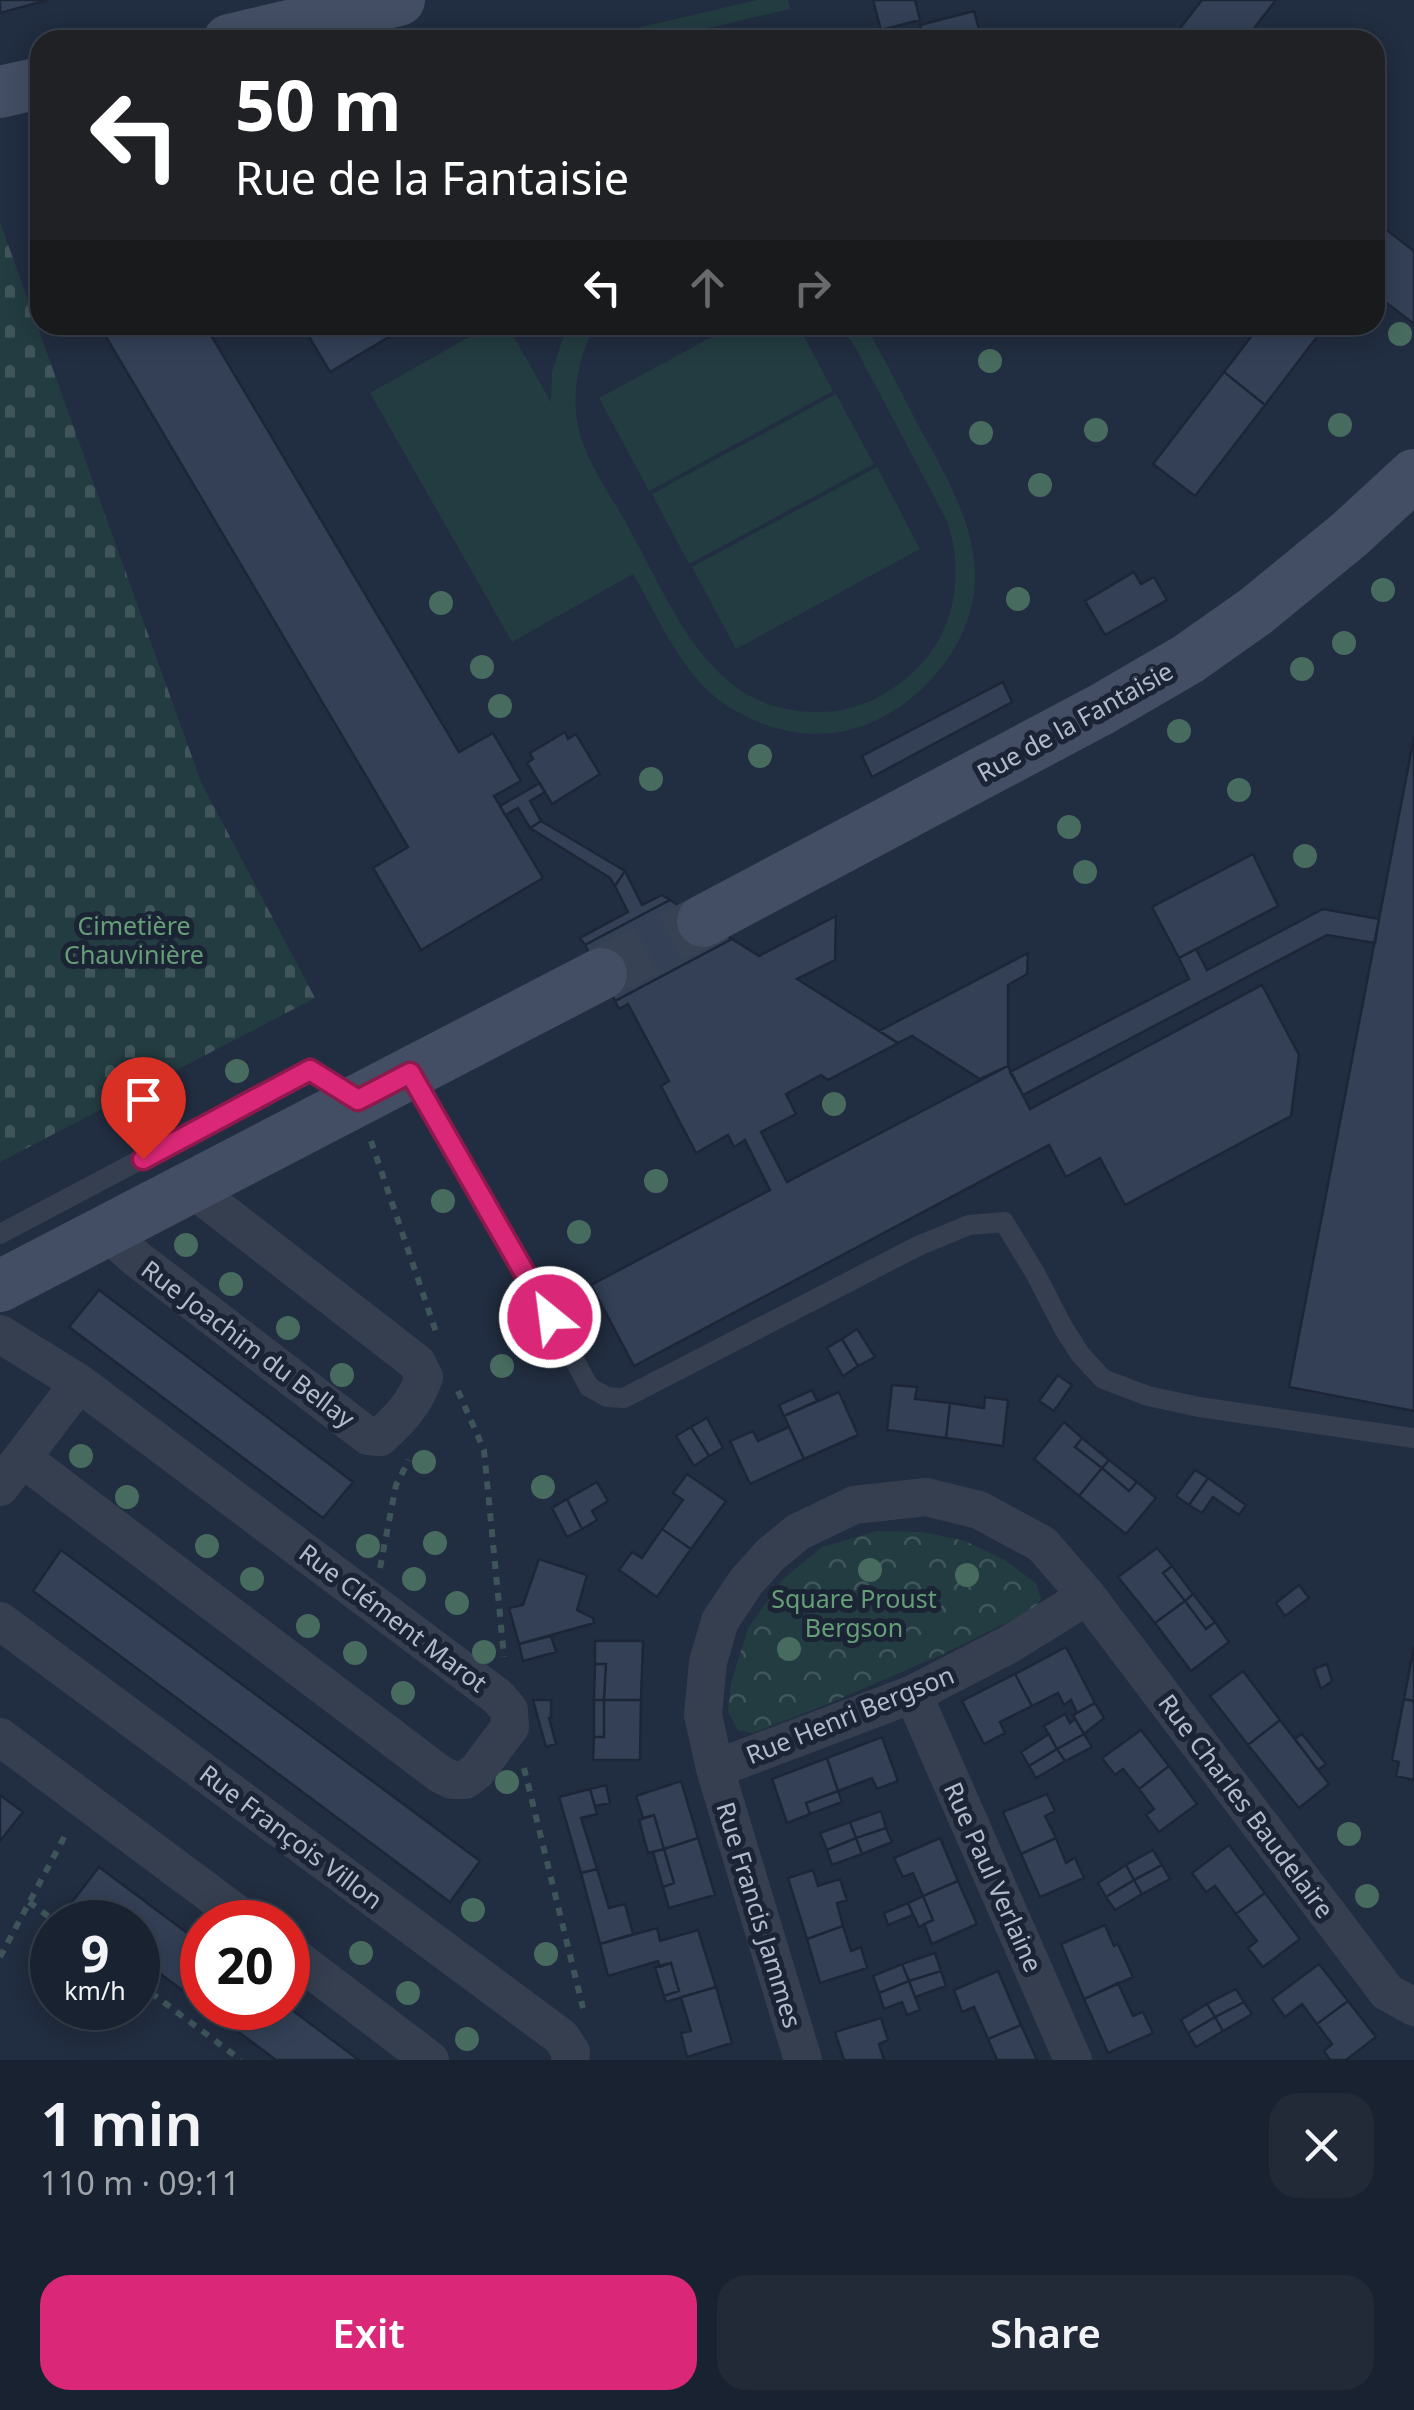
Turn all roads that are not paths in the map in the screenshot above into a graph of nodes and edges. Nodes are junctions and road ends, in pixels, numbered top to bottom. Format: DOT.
graph roads {
  1 [pos="381,2"];
  2 [pos="269,30"];
  3 [pos="30,85"];
  4 [pos="0,92"];
  5 [pos="1414,474"];
  6 [pos="703,920"];
  7 [pos="600,974"];
  8 [pos="410,1073"];
  9 [pos="358,1100"];
  10 [pos="190,1187"];
  11 [pos="64,1232"];
  12 [pos="0,1234"];
  13 [pos="0,1286"];
  14 [pos="0,1334"];
  15 [pos="79,1383"];
  16 [pos="1414,1438"];
  17 [pos="11,1473"];
  18 [pos="1087,1596"];
  19 [pos="0,1621"];
  20 [pos="913,1694"];
  21 [pos="0,1737"];
  22 [pos="714,1769"];
  23 [pos="219,1900"];
  24 [pos="310,1969"];
  25 [pos="1414,2007"];
  26 [pos="430,2060"];
  27 [pos="570,2060"];
  28 [pos="803,2060"];
  29 [pos="1073,2060"];
  1 -- 2 [label="street"];
  3 -- 4 [label="street"];
  5 -- 6 [label="street, Rue de la Fantaisie"];
  7 -- 8 [label="street"];
  8 -- 9 [label="street"];
  8 -- 16 [label="lane"];
  9 -- 10 [label="street"];
  9 -- 11 [label="lane"];
  10 -- 11 [label="street"];
  10 -- 11 [label="street, Rue Joachim du Bellay"];
  11 -- 12 [label="lane"];
  11 -- 13 [label="street"];
  14 -- 15 [label="street, Rue Clément Marot"];
  15 -- 17 [label="street"];
  15 -- 17 [label="street, Rue Clément Marot"];
  18 -- 20 [label="street, Rue Henri Bergson"];
  18 -- 22 [label="street, Rue Charles Baudelaire"];
  18 -- 25 [label="street, Rue Charles Baudelaire"];
  19 -- 27 [label="street, Rue François Villon"];
  20 -- 22 [label="street, Rue Henri Bergson"];
  20 -- 29 [label="street, Rue Paul Verlaine"];
  21 -- 23 [label="street"];
  22 -- 28 [label="street, Rue Francis Jammes"];
  24 -- 26 [label="street"];
}
